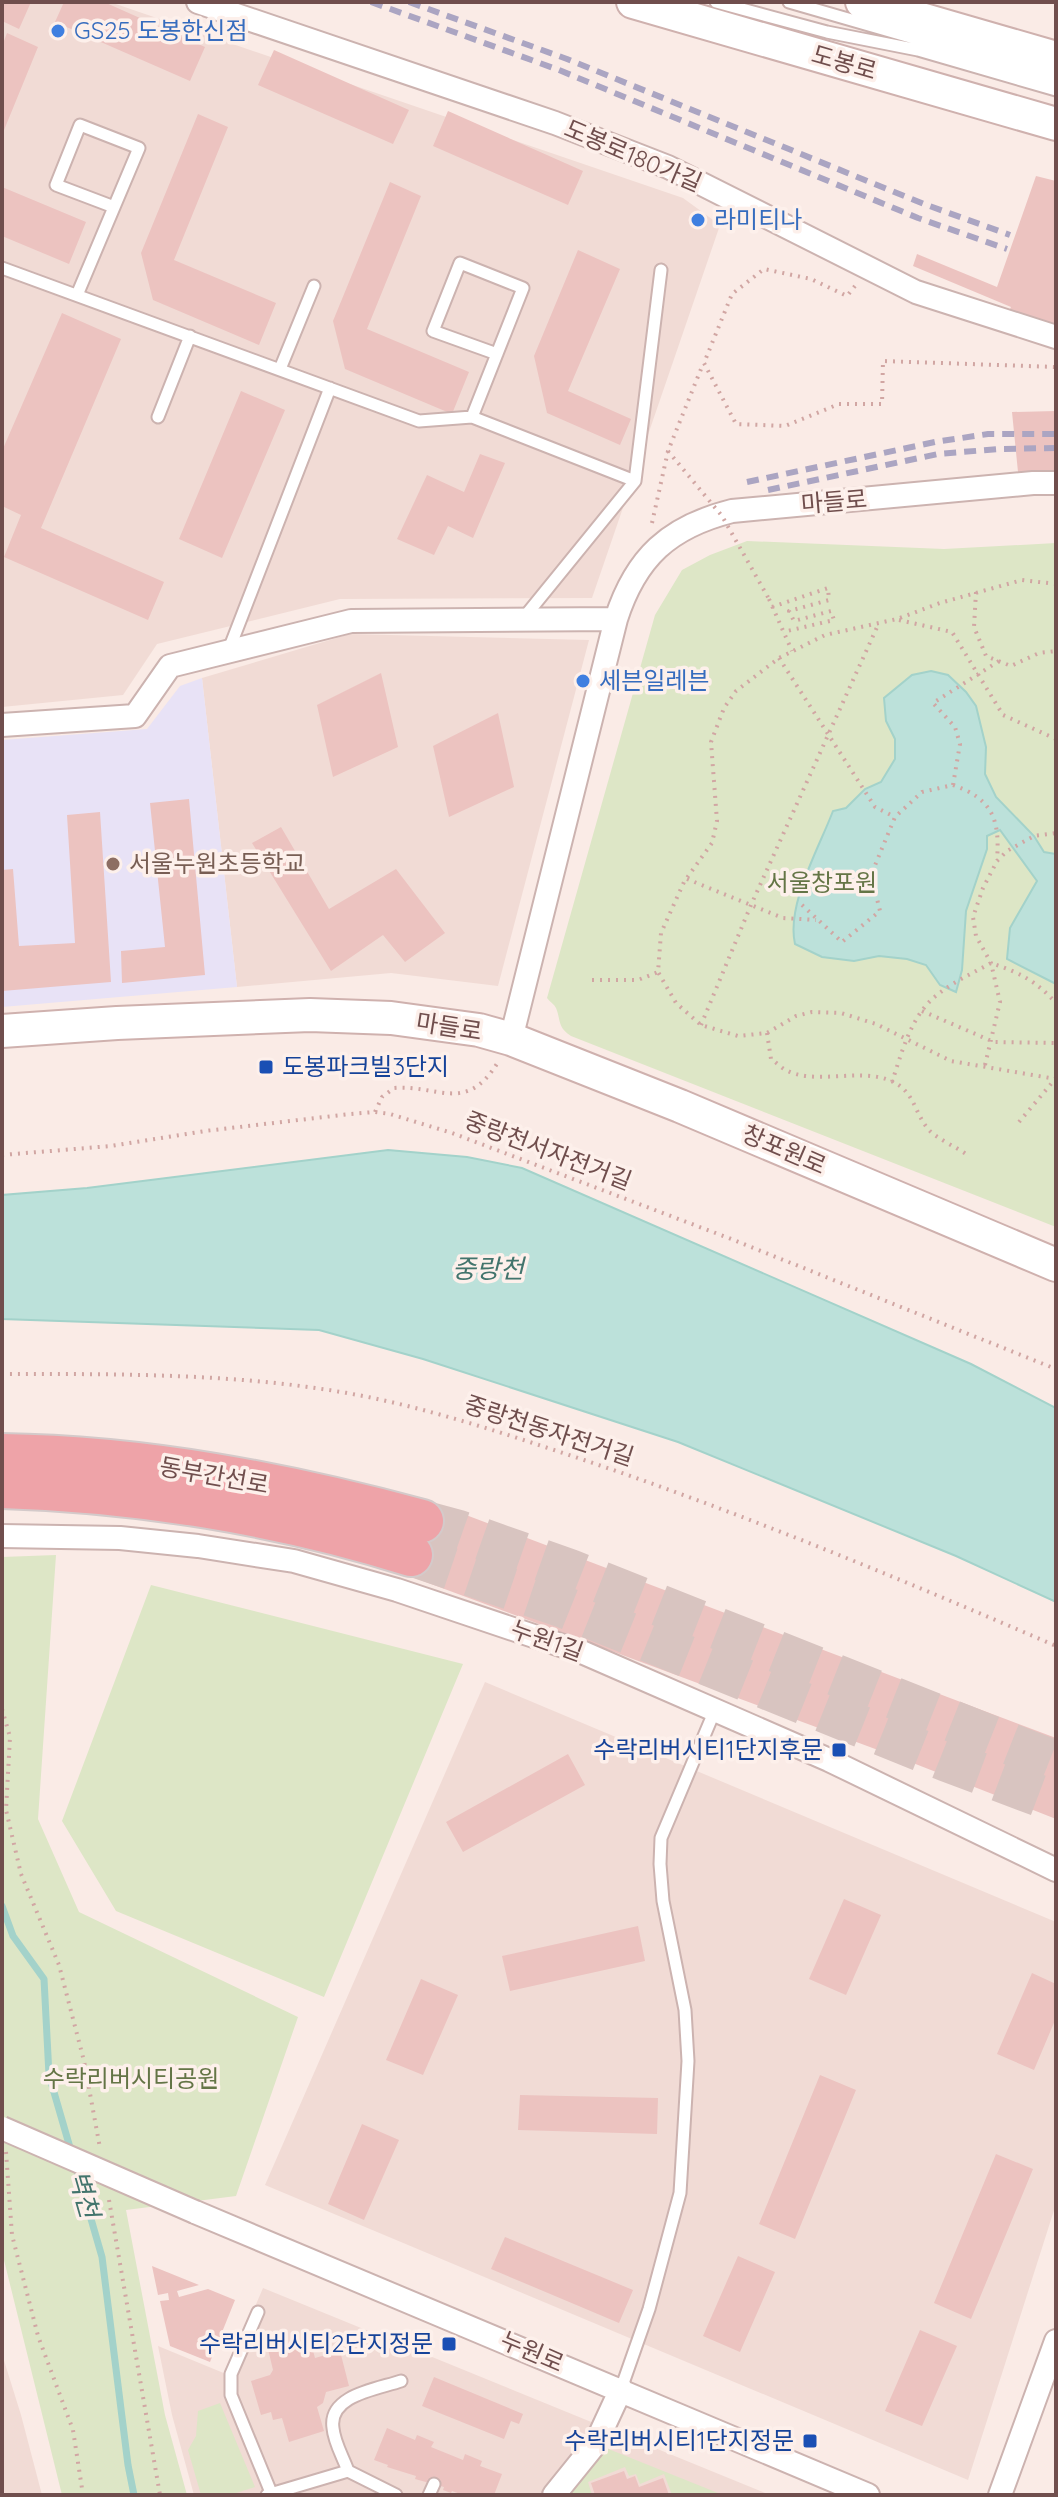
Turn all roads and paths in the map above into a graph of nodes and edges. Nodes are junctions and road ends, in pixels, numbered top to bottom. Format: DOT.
graph roads {
  1 [pos="198,2"];
  2 [pos="633,2"];
  3 [pos="716,2"];
  4 [pos="789,2"];
  5 [pos="862,2"];
  6 [pos="1056,58"];
  7 [pos="1056,79"];
  8 [pos="1056,90"];
  9 [pos="1056,124"];
  10 [pos="114,207"];
  11 [pos="2,268"];
  12 [pos="869,269"];
  13 [pos="661,270"];
  14 [pos="314,286"];
  15 [pos="77,295"];
  16 [pos="190,336"];
  17 [pos="1056,337"];
  18 [pos="497,354"];
  19 [pos="704,363"];
  20 [pos="1056,367"];
  21 [pos="280,369"];
  22 [pos="330,388"];
  23 [pos="158,417"];
  24 [pos="472,417"];
  25 [pos="668,451"];
  26 [pos="635,481"];
  27 [pos="1056,483"];
  28 [pos="644,560"];
  29 [pos="1056,584"];
  30 [pos="976,592"];
  31 [pos="772,607"];
  32 [pos="616,619"];
  33 [pos="897,619"];
  34 [pos="522,620"];
  35 [pos="879,624"];
  36 [pos="783,632"];
  37 [pos="792,651"];
  38 [pos="1056,651"];
  39 [pos="228,652"];
  40 [pos="779,658"];
  41 [pos="999,661"];
  42 [pos="978,675"];
  43 [pos="2,725"];
  44 [pos="829,735"];
  45 [pos="1056,739"];
  46 [pos="953,785"];
  47 [pos="895,817"];
  48 [pos="1056,833"];
  49 [pos="997,861"];
  50 [pos="687,879"];
  51 [pos="751,905"];
  52 [pos="802,905"];
  53 [pos="818,920"];
  54 [pos="991,963"];
  55 [pos="658,972"];
  56 [pos="592,980"];
  57 [pos="1056,1003"];
  58 [pos="922,1011"];
  59 [pos="701,1025"];
  60 [pos="2,1031"];
  61 [pos="767,1033"];
  62 [pos="511,1039"];
  63 [pos="906,1039"];
  64 [pos="1056,1043"];
  65 [pos="985,1065"];
  66 [pos="1056,1078"];
  67 [pos="892,1082"];
  68 [pos="375,1112"];
  69 [pos="1019,1122"];
  70 [pos="966,1154"];
  71 [pos="2,1155"];
  72 [pos="1056,1265"];
  73 [pos="1056,1369"];
  74 [pos="2,1374"];
  75 [pos="2,1455"];
  76 [pos="2,1487"];
  77 [pos="2,1536"];
  78 [pos="1056,1646"];
  79 [pos="2,1709"];
  80 [pos="715,1710"];
  81 [pos="1056,1870"];
  82 [pos="4,2135"];
  83 [pos="101,2152"];
  84 [pos="109,2197"];
  85 [pos="258,2312"];
  86 [pos="1056,2341"];
  87 [pos="401,2381"];
  88 [pos="621,2389"];
  89 [pos="348,2471"];
  90 [pos="270,2494"];
  91 [pos="83,2495"];
  92 [pos="160,2495"];
  93 [pos="396,2495"];
  94 [pos="554,2495"];
  95 [pos="868,2495"];
  96 [pos="1000,2495"];
  1 -- 12 [label="street, 도봉로180가길"];
  2 -- 9 [label="street, 도봉로"];
  3 -- 8 [label="lane"];
  4 -- 7 [label="lane"];
  5 -- 6 [label="street"];
  10 -- 10 [label="lane"];
  10 -- 15 [label="lane"];
  11 -- 15 [label="lane"];
  12 -- 17 [label="street, 도봉로180가길"];
  12 -- 19 [label="path"];
  13 -- 26 [label="lane"];
  14 -- 21 [label="lane"];
  15 -- 16 [label="lane"];
  16 -- 21 [label="lane"];
  16 -- 23 [label="lane"];
  18 -- 18 [label="lane"];
  18 -- 24 [label="lane"];
  19 -- 20 [label="path"];
  19 -- 25 [label="path"];
  21 -- 22 [label="lane"];
  22 -- 24 [label="lane"];
  22 -- 39 [label="lane"];
  24 -- 26 [label="lane"];
  25 -- 28 [label="path"];
  25 -- 31 [label="path, bridge"];
  26 -- 34 [label="lane"];
  27 -- 28 [label="street, 마들로"];
  28 -- 32 [label="street, 마들로"];
  29 -- 30 [label="path"];
  30 -- 33 [label="path"];
  30 -- 41 [label="path"];
  31 -- 36 [label="path"];
  31 -- 36 [label="path"];
  32 -- 34 [label="street"];
  32 -- 62 [label="street, 마들로"];
  33 -- 35 [label="path"];
  33 -- 42 [label="path"];
  34 -- 39 [label="street"];
  35 -- 37 [label="path"];
  35 -- 44 [label="path"];
  36 -- 37 [label="path"];
  37 -- 40 [label="path"];
  38 -- 41 [label="path"];
  39 -- 43 [label="street"];
  40 -- 44 [label="path"];
  40 -- 50 [label="path"];
  41 -- 42 [label="path"];
  42 -- 45 [label="path"];
  42 -- 46 [label="path"];
  44 -- 47 [label="path"];
  44 -- 51 [label="path"];
  46 -- 47 [label="path"];
  46 -- 49 [label="path"];
  47 -- 53 [label="path"];
  48 -- 49 [label="path"];
  49 -- 54 [label="path"];
  50 -- 51 [label="path"];
  50 -- 55 [label="path"];
  51 -- 53 [label="path"];
  51 -- 59 [label="path"];
  52 -- 53 [label="path"];
  54 -- 57 [label="path"];
  54 -- 58 [label="path"];
  54 -- 65 [label="path"];
  55 -- 56 [label="path"];
  55 -- 59 [label="path"];
  58 -- 63 [label="path"];
  58 -- 64 [label="path"];
  59 -- 61 [label="path"];
  60 -- 62 [label="street, 마들로"];
  61 -- 63 [label="path"];
  61 -- 67 [label="path"];
  62 -- 68 [label="path"];
  62 -- 72 [label="street, 창포원로"];
  63 -- 65 [label="path"];
  63 -- 67 [label="path"];
  65 -- 66 [label="path"];
  66 -- 69 [label="path"];
  67 -- 70 [label="path"];
  68 -- 71 [label="path, 중랑천서자전거길"];
  68 -- 73 [label="path, 중랑천서자전거길"];
  74 -- 78 [label="path, 중랑천동자전거길"];
  75 -- 76 [label="highway, 동부간선로"];
  77 -- 80 [label="street, 누원1길"];
  79 -- 83 [label="path"];
  80 -- 81 [label="street, 누원1길"];
  80 -- 88 [label="lane"];
  82 -- 88 [label="street, 누원로, bridge"];
  82 -- 91 [label="path"];
  84 -- 92 [label="path"];
  85 -- 90 [label="lane"];
  86 -- 96 [label="street"];
  87 -- 89 [label="lane"];
  88 -- 94 [label="street"];
  88 -- 95 [label="street, 누원로"];
  89 -- 90 [label="lane"];
  89 -- 93 [label="lane"];
}
